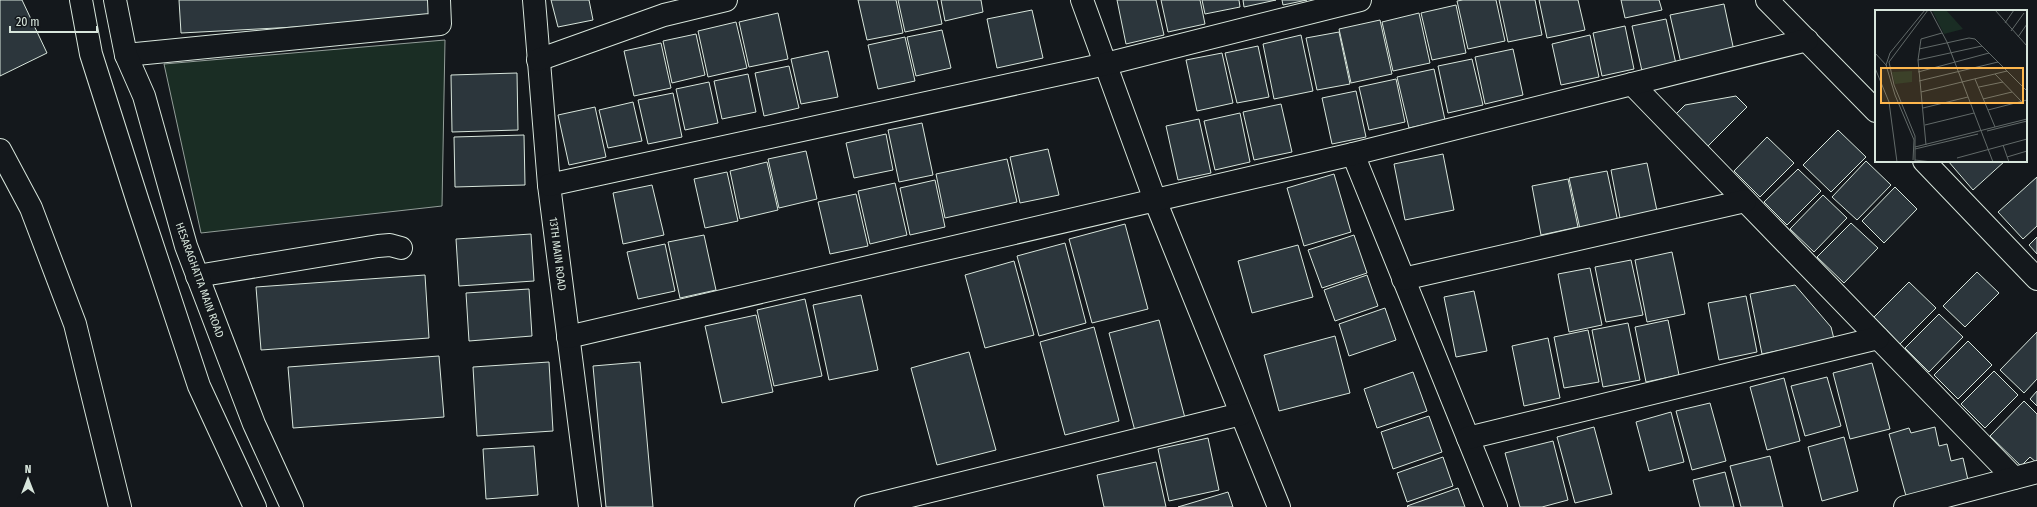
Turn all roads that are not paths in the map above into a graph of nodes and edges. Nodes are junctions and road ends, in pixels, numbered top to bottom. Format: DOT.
graph roads {
  1 [pos="81,0"];
  2 [pos="115,0"];
  3 [pos="440,0"];
  4 [pos="534,0"];
  5 [pos="726,0"];
  6 [pos="1082,0"];
  7 [pos="1360,0"];
  8 [pos="1767,0"];
  9 [pos="1807,40"];
  10 [pos="126,55"];
  11 [pos="538,60"];
  12 [pos="1106,64"];
  13 [pos="1632,84"];
  14 [pos="1875,110"];
  15 [pos="0,150"];
  16 [pos="1353,154"];
  17 [pos="1925,162"];
  18 [pos="549,184"];
  19 [pos="1155,200"];
  20 [pos="1745,201"];
  21 [pos="402,248"];
  22 [pos="197,276"];
  23 [pos="1403,279"];
  24 [pos="2037,279"];
  25 [pos="568,337"];
  26 [pos="1878,338"];
  27 [pos="1241,414"];
  28 [pos="1468,438"];
  29 [pos="2037,472"];
  30 [pos="2014,478"];
  31 [pos="120,507"];
  32 [pos="256,507"];
  33 [pos="292,507"];
  34 [pos="590,507"];
  35 [pos="866,507"];
  36 [pos="1279,507"];
  37 [pos="1496,507"];
  38 [pos="1905,507"];
  1 -- 32 [label="street"];
  2 -- 10 [label="street, HESARAGHATTA MAIN ROAD"];
  3 -- 10 [label="street"];
  4 -- 11 [label="street, 13TH MAIN ROAD"];
  5 -- 11 [label="street"];
  6 -- 12 [label="street"];
  7 -- 12 [label="street"];
  8 -- 9 [label="street"];
  9 -- 13 [label="street"];
  9 -- 14 [label="street"];
  10 -- 22 [label="street, HESARAGHATTA MAIN ROAD"];
  11 -- 18 [label="street, 13TH MAIN ROAD"];
  12 -- 18 [label="street"];
  12 -- 19 [label="street"];
  13 -- 16 [label="street"];
  13 -- 20 [label="street"];
  15 -- 31 [label="street"];
  16 -- 19 [label="street"];
  16 -- 23 [label="street"];
  17 -- 24 [label="street"];
  18 -- 25 [label="street, 13TH MAIN ROAD"];
  19 -- 25 [label="street"];
  19 -- 27 [label="street"];
  20 -- 23 [label="street"];
  20 -- 26 [label="street"];
  21 -- 22 [label="street"];
  22 -- 33 [label="street, HESARAGHATTA MAIN ROAD"];
  23 -- 28 [label="street"];
  25 -- 34 [label="street, 13TH MAIN ROAD"];
  26 -- 28 [label="street"];
  26 -- 30 [label="street"];
  27 -- 35 [label="street"];
  27 -- 36 [label="street"];
  28 -- 37 [label="street"];
  29 -- 30 [label="street"];
  30 -- 38 [label="street"];
}
